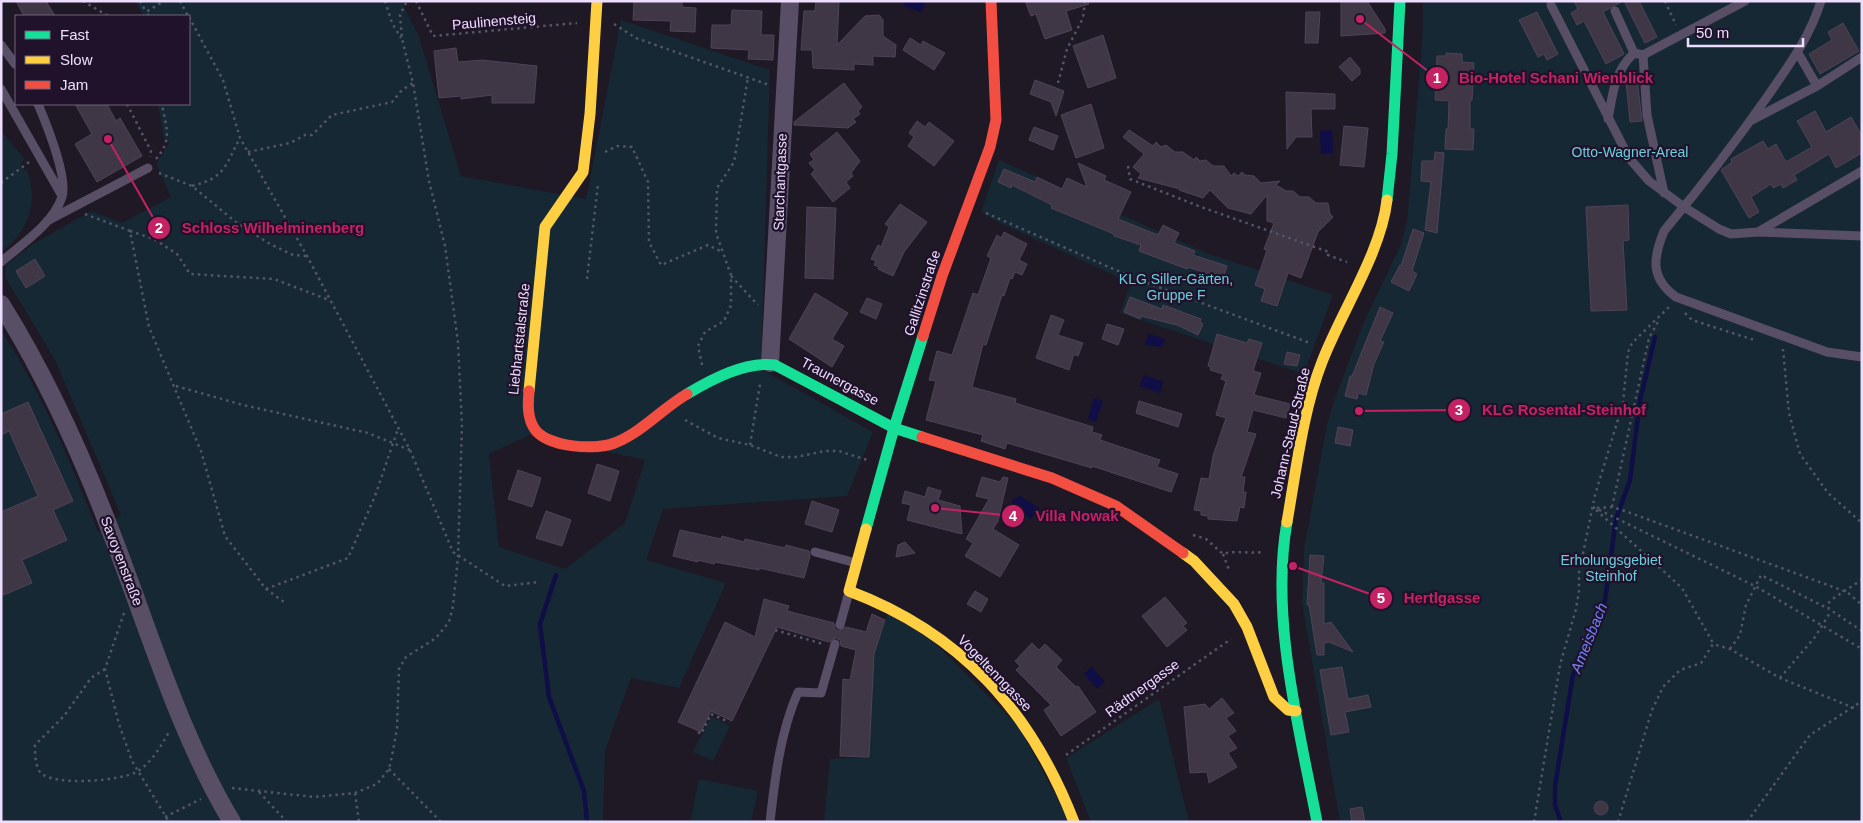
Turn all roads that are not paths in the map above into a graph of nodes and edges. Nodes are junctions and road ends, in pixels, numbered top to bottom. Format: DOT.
graph roads {
  1 [pos="597,1"];
  2 [pos="790,1"];
  3 [pos="991,1"];
  4 [pos="1400,1"];
  5 [pos="1746,1"];
  6 [pos="1821,1"];
  7 [pos="1551,5"];
  8 [pos="1615,10"];
  9 [pos="1,45"];
  10 [pos="1798,53"];
  11 [pos="1639,54"];
  12 [pos="1862,57"];
  13 [pos="15,64"];
  14 [pos="1817,86"];
  15 [pos="1,89"];
  16 [pos="38,105"];
  17 [pos="1608,119"];
  18 [pos="1750,122"];
  19 [pos="148,168"];
  20 [pos="1862,171"];
  21 [pos="1664,193"];
  22 [pos="62,196"];
  23 [pos="1684,208"];
  24 [pos="47,222"];
  25 [pos="1758,232"];
  26 [pos="1862,236"];
  27 [pos="1,262"];
  28 [pos="1,304"];
  29 [pos="1862,357"];
  30 [pos="770,363"];
  31 [pos="894,428"];
  32 [pos="815,552"];
  33 [pos="856,563"];
  34 [pos="849,591"];
  35 [pos="840,625"];
  36 [pos="834,646"];
  37 [pos="1296,712"];
  38 [pos="232,822"];
  39 [pos="770,822"];
  40 [pos="1074,822"];
  41 [pos="1317,822"];
  1 -- 30 [label="street, Liebhartstalstraße"];
  2 -- 30 [label="street, Starchantgasse"];
  3 -- 31 [label="street, Gallitzinstraße"];
  4 -- 37 [label="street, Johann-Staud-Straße"];
  5 -- 11 [label="lane"];
  6 -- 10 [label="lane"];
  7 -- 17 [label="lane"];
  8 -- 11 [label="lane"];
  9 -- 13 [label="lane"];
  10 -- 14 [label="lane"];
  10 -- 18 [label="lane"];
  11 -- 17 [label="lane"];
  11 -- 21 [label="lane"];
  12 -- 14 [label="lane"];
  14 -- 18 [label="lane"];
  15 -- 22 [label="lane"];
  16 -- 22 [label="lane"];
  17 -- 21 [label="lane"];
  18 -- 23 [label="lane"];
  19 -- 24 [label="lane"];
  20 -- 25 [label="lane"];
  21 -- 23 [label="lane"];
  22 -- 24 [label="lane"];
  23 -- 25 [label="lane"];
  23 -- 29 [label="lane"];
  24 -- 27 [label="lane"];
  25 -- 26 [label="lane"];
  28 -- 38 [label="street, Savoyenstraße"];
  30 -- 31 [label="street, Traunergasse"];
  31 -- 33 [label="street, Gallitzinstraße"];
  31 -- 37 [label="street, Traunergasse"];
  32 -- 33 [label="lane"];
  33 -- 34 [label="street, Gallitzinstraße"];
  34 -- 35 [label="lane"];
  34 -- 40 [label="street, Vogeltenngasse"];
  36 -- 39 [label="lane"];
  37 -- 41 [label="street, Johann-Staud-Straße"];
}
